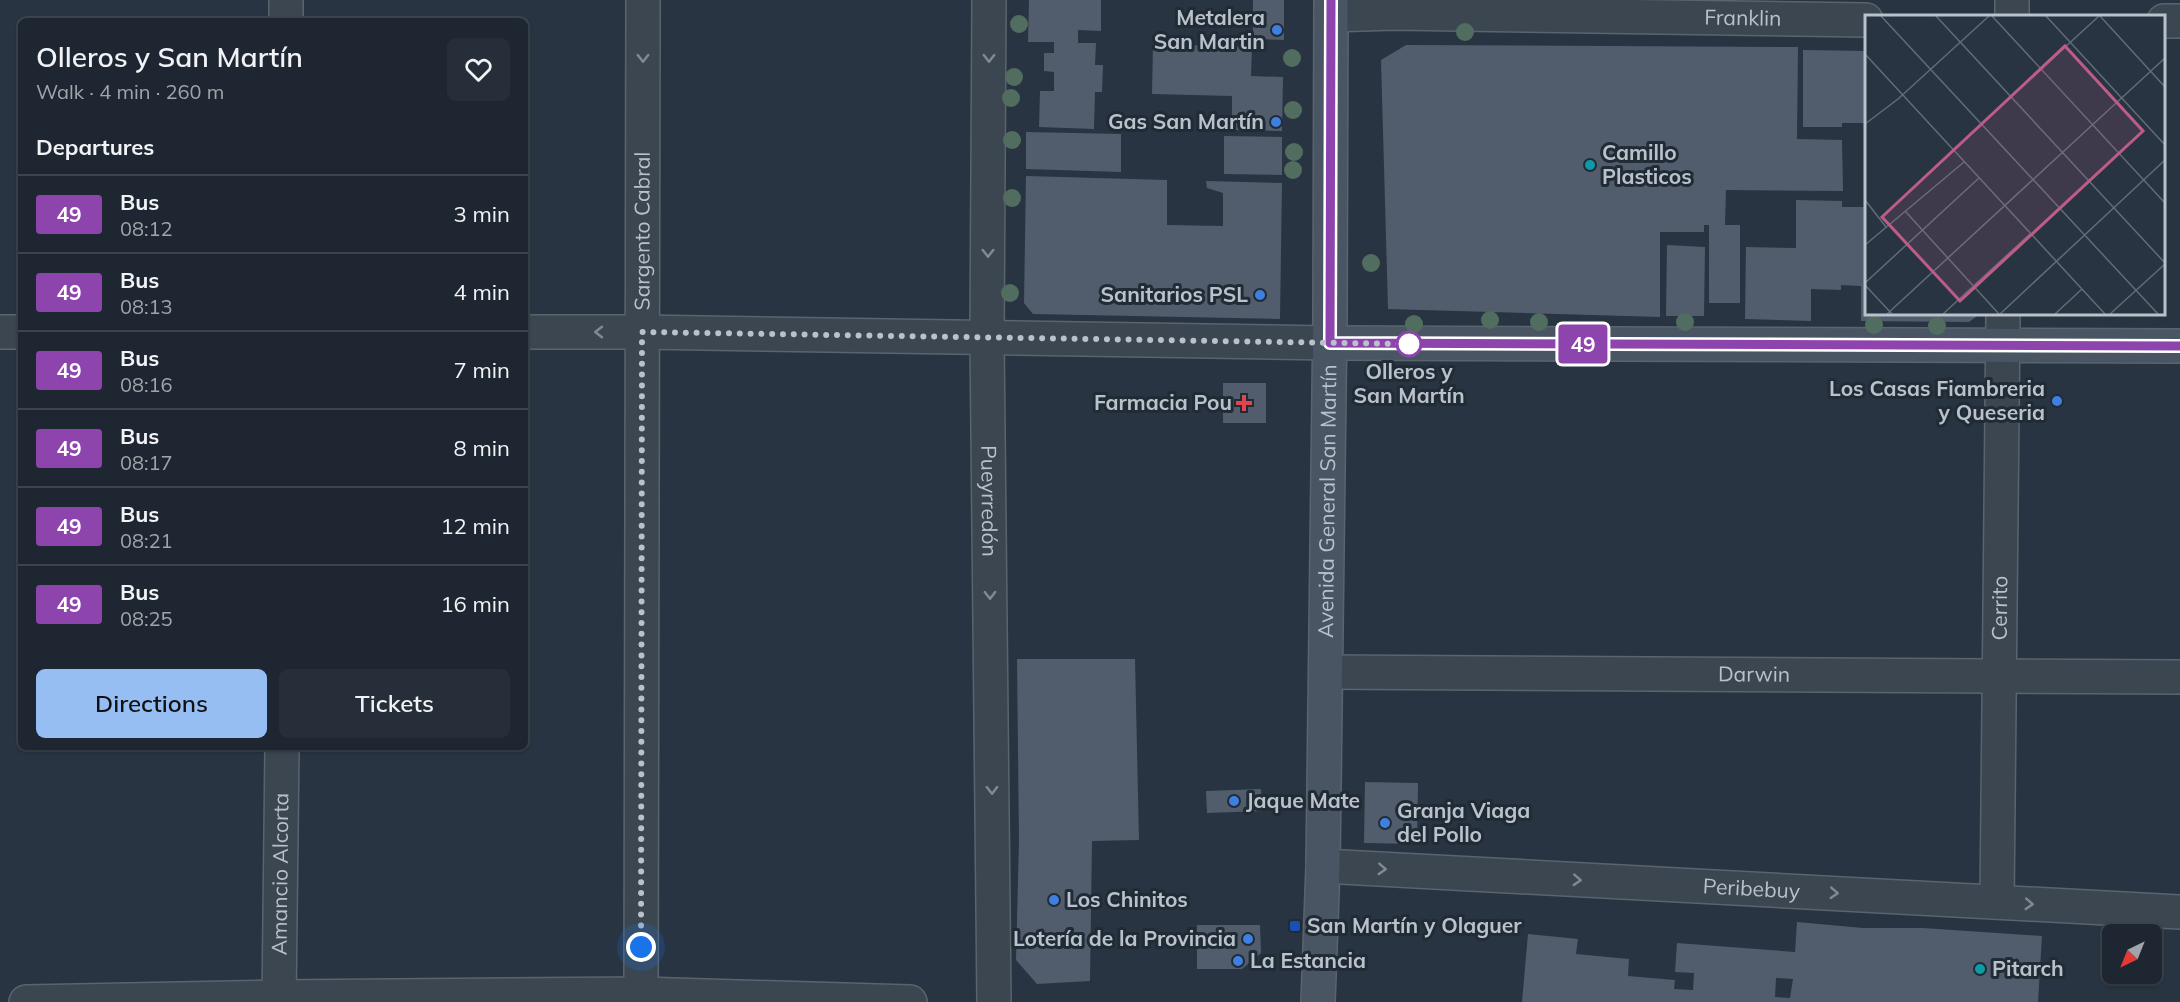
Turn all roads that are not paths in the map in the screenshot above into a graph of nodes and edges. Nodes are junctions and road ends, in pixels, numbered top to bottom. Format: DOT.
graph roads {
  1 [pos="286,0"];
  2 [pos="643,0"];
  3 [pos="989,0"];
  4 [pos="1331,7"];
  5 [pos="286,18"];
  6 [pos="1865,20"];
  7 [pos="2003,329"];
  8 [pos="0,332"];
  9 [pos="18,332"];
  10 [pos="528,332"];
  11 [pos="642,332"];
  12 [pos="987,338"];
  13 [pos="1330,343"];
  14 [pos="2180,346"];
  15 [pos="1326,672"];
  16 [pos="2000,676"];
  17 [pos="2180,677"];
  18 [pos="282,750"];
  19 [pos="1323,866"];
  20 [pos="1997,902"];
  21 [pos="2180,912"];
  22 [pos="641,998"];
  23 [pos="279,999"];
  24 [pos="26,1002"];
  25 [pos="910,1002"];
  26 [pos="994,1002"];
  27 [pos="1318,1002"];
  1 -- 5 [label="street"];
  2 -- 11 [label="street, Sargento Cabral, one-way"];
  3 -- 12 [label="street, Pueyrredón, one-way"];
  4 -- 6 [label="street, Franklin"];
  4 -- 13 [label="main road, Avenida General San Martín"];
  7 -- 13 [label="main road"];
  7 -- 14 [label="main road"];
  7 -- 16 [label="street, Cerrito"];
  8 -- 9 [label="street"];
  11 -- 10 [label="street, one-way"];
  11 -- 12 [label="street"];
  11 -- 22 [label="street, Sargento Cabral"];
  12 -- 13 [label="street"];
  12 -- 26 [label="street, Pueyrredón, one-way"];
  13 -- 15 [label="main road, Avenida General San Martín"];
  15 -- 16 [label="street, Darwin"];
  15 -- 19 [label="main road, Avenida General San Martín"];
  16 -- 17 [label="street, Darwin"];
  16 -- 20 [label="street, Cerrito"];
  18 -- 23 [label="street, Amancio Alcorta"];
  19 -- 20 [label="street, Peribebuy, one-way"];
  19 -- 27 [label="main road, Avenida General San Martín"];
  20 -- 21 [label="street, Peribebuy, one-way"];
  22 -- 23 [label="street"];
  22 -- 25 [label="street"];
  23 -- 24 [label="street"];
}
